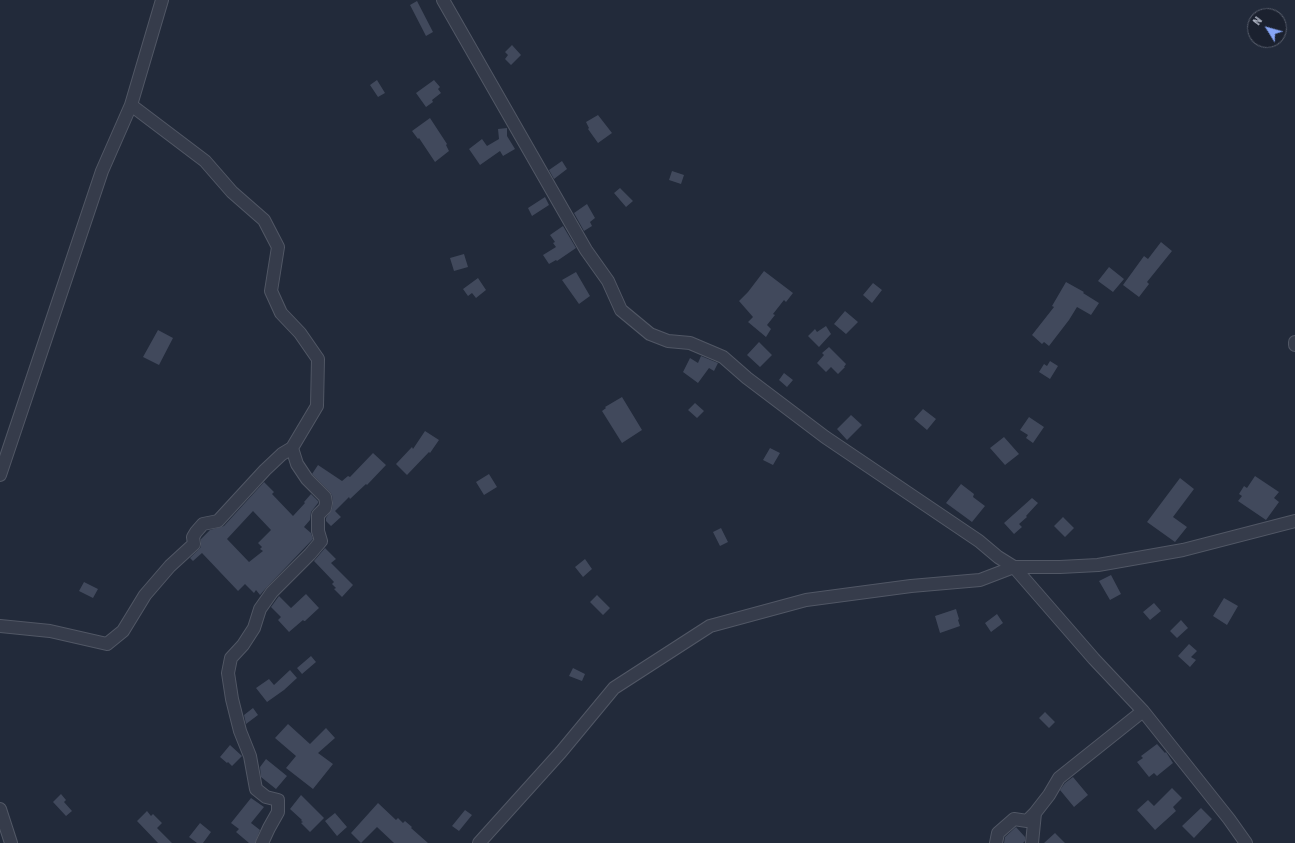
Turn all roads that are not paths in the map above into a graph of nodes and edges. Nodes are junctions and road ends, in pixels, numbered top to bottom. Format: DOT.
graph roads {
  1 [pos="162,0"];
  2 [pos="443,0"];
  3 [pos="131,105"];
  4 [pos="1295,342"];
  5 [pos="1295,346"];
  6 [pos="292,448"];
  7 [pos="0,475"];
  8 [pos="1295,520"];
  9 [pos="1014,567"];
  10 [pos="0,626"];
  11 [pos="1143,711"];
  12 [pos="0,809"];
  13 [pos="1035,813"];
  14 [pos="10,843"];
  15 [pos="262,843"];
  16 [pos="479,843"];
  17 [pos="996,843"];
  18 [pos="1032,843"];
  19 [pos="1246,843"];
  1 -- 3 [label="street"];
  2 -- 9 [label="street"];
  3 -- 6 [label="street"];
  3 -- 7 [label="street"];
  4 -- 5 [label="street"];
  6 -- 10 [label="street"];
  6 -- 15 [label="street"];
  8 -- 9 [label="street"];
  9 -- 11 [label="street"];
  9 -- 16 [label="street"];
  11 -- 13 [label="street"];
  11 -- 19 [label="street"];
  12 -- 14 [label="street"];
  13 -- 17 [label="street"];
  13 -- 18 [label="street"];
}
